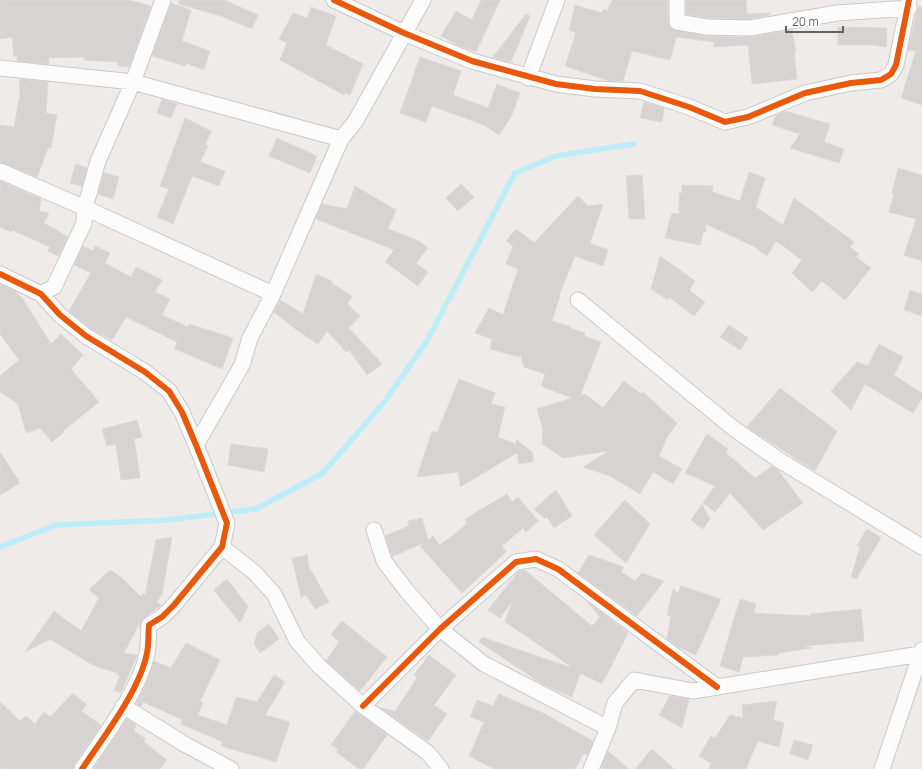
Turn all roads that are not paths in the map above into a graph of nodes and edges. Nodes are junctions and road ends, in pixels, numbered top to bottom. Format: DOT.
graph roads {
  1 [pos="163,0"];
  2 [pos="334,0"];
  3 [pos="423,0"];
  4 [pos="557,0"];
  5 [pos="677,0"];
  6 [pos="909,4"];
  7 [pos="404,34"];
  8 [pos="0,68"];
  9 [pos="528,78"];
  10 [pos="133,82"];
  11 [pos="341,140"];
  12 [pos="0,171"];
  13 [pos="85,208"];
  14 [pos="0,274"];
  15 [pos="41,294"];
  16 [pos="273,294"];
  17 [pos="578,300"];
  18 [pos="196,445"];
  19 [pos="374,530"];
  20 [pos="222,547"];
  21 [pos="922,547"];
  22 [pos="440,629"];
  23 [pos="921,652"];
  24 [pos="717,687"];
  25 [pos="123,706"];
  26 [pos="363,706"];
  27 [pos="608,728"];
  28 [pos="82,769"];
  29 [pos="231,769"];
  30 [pos="440,769"];
  31 [pos="591,769"];
  32 [pos="882,769"];
  1 -- 10 [label="street"];
  2 -- 7 [label="street"];
  3 -- 7 [label="street"];
  4 -- 9 [label="street"];
  5 -- 6 [label="street"];
  6 -- 9 [label="street"];
  7 -- 9 [label="street"];
  7 -- 11 [label="street"];
  8 -- 10 [label="street"];
  10 -- 11 [label="street"];
  10 -- 13 [label="street"];
  11 -- 16 [label="street"];
  12 -- 13 [label="street"];
  13 -- 15 [label="street"];
  13 -- 16 [label="street"];
  14 -- 15 [label="street"];
  15 -- 18 [label="street"];
  16 -- 18 [label="street"];
  17 -- 21 [label="street"];
  18 -- 20 [label="street"];
  19 -- 22 [label="street"];
  20 -- 25 [label="street"];
  20 -- 26 [label="street"];
  22 -- 24 [label="street"];
  22 -- 26 [label="street"];
  22 -- 27 [label="street"];
  23 -- 24 [label="street"];
  23 -- 32 [label="street"];
  24 -- 27 [label="street"];
  25 -- 28 [label="street"];
  25 -- 29 [label="street"];
  26 -- 30 [label="street"];
  27 -- 31 [label="street"];
}
